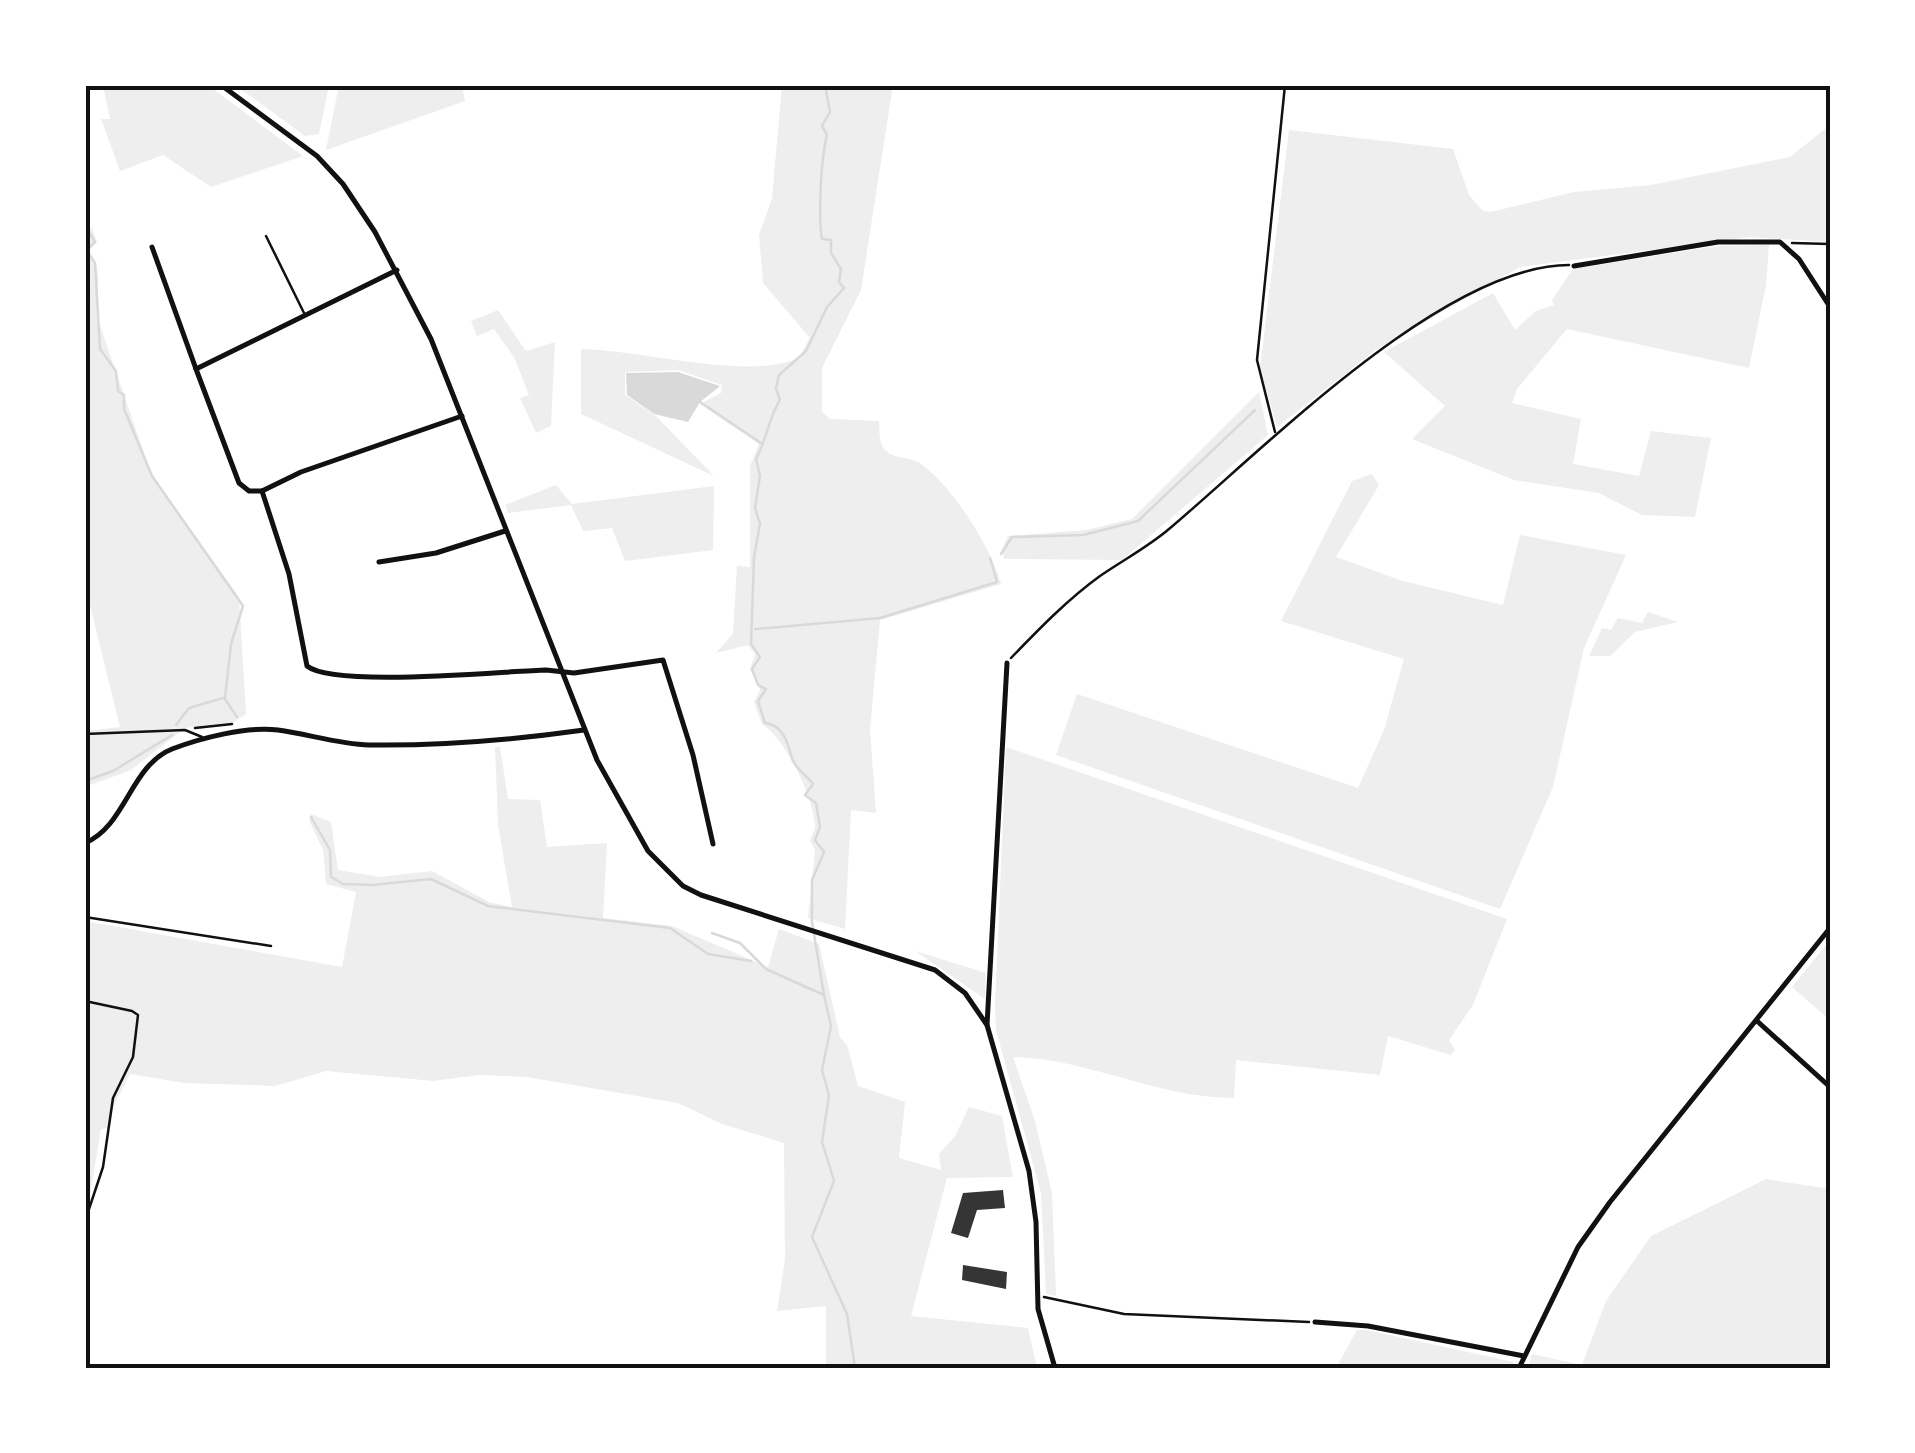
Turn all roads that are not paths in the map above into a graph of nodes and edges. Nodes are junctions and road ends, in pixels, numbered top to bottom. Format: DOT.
graph roads {
  1 [pos="220,85"];
  2 [pos="266,236"];
  3 [pos="152,247"];
  4 [pos="1574,266"];
  5 [pos="397,270"];
  6 [pos="1830,307"];
  7 [pos="306,315"];
  8 [pos="196,369"];
  9 [pos="462,416"];
  10 [pos="262,491"];
  11 [pos="505,531"];
  12 [pos="379,562"];
  13 [pos="1007,663"];
  14 [pos="560,672"];
  15 [pos="584,730"];
  16 [pos="85,734"];
  17 [pos="209,740"];
  18 [pos="85,843"];
  19 [pos="713,844"];
  20 [pos="85,917"];
  21 [pos="1830,928"];
  22 [pos="270,946"];
  23 [pos="1758,1021"];
  24 [pos="987,1025"];
  25 [pos="1830,1086"];
  26 [pos="1315,1322"];
  27 [pos="1524,1356"];
  28 [pos="1055,1368"];
  29 [pos="1519,1368"];
  1 -- 5 [label="street"];
  2 -- 7 [label="lane"];
  3 -- 8 [label="street"];
  4 -- 6 [label="street"];
  5 -- 7 [label="street"];
  5 -- 9 [label="street"];
  7 -- 8 [label="street"];
  8 -- 10 [label="street"];
  9 -- 10 [label="street"];
  9 -- 11 [label="street"];
  10 -- 14 [label="street"];
  11 -- 12 [label="street"];
  11 -- 14 [label="street"];
  13 -- 24 [label="street"];
  14 -- 15 [label="street"];
  14 -- 19 [label="street"];
  15 -- 17 [label="street"];
  15 -- 24 [label="street"];
  16 -- 17 [label="lane"];
  17 -- 18 [label="street"];
  20 -- 22 [label="lane"];
  21 -- 23 [label="street"];
  23 -- 25 [label="street"];
  23 -- 27 [label="street"];
  24 -- 28 [label="street"];
  26 -- 27 [label="street"];
  27 -- 29 [label="street"];
}
